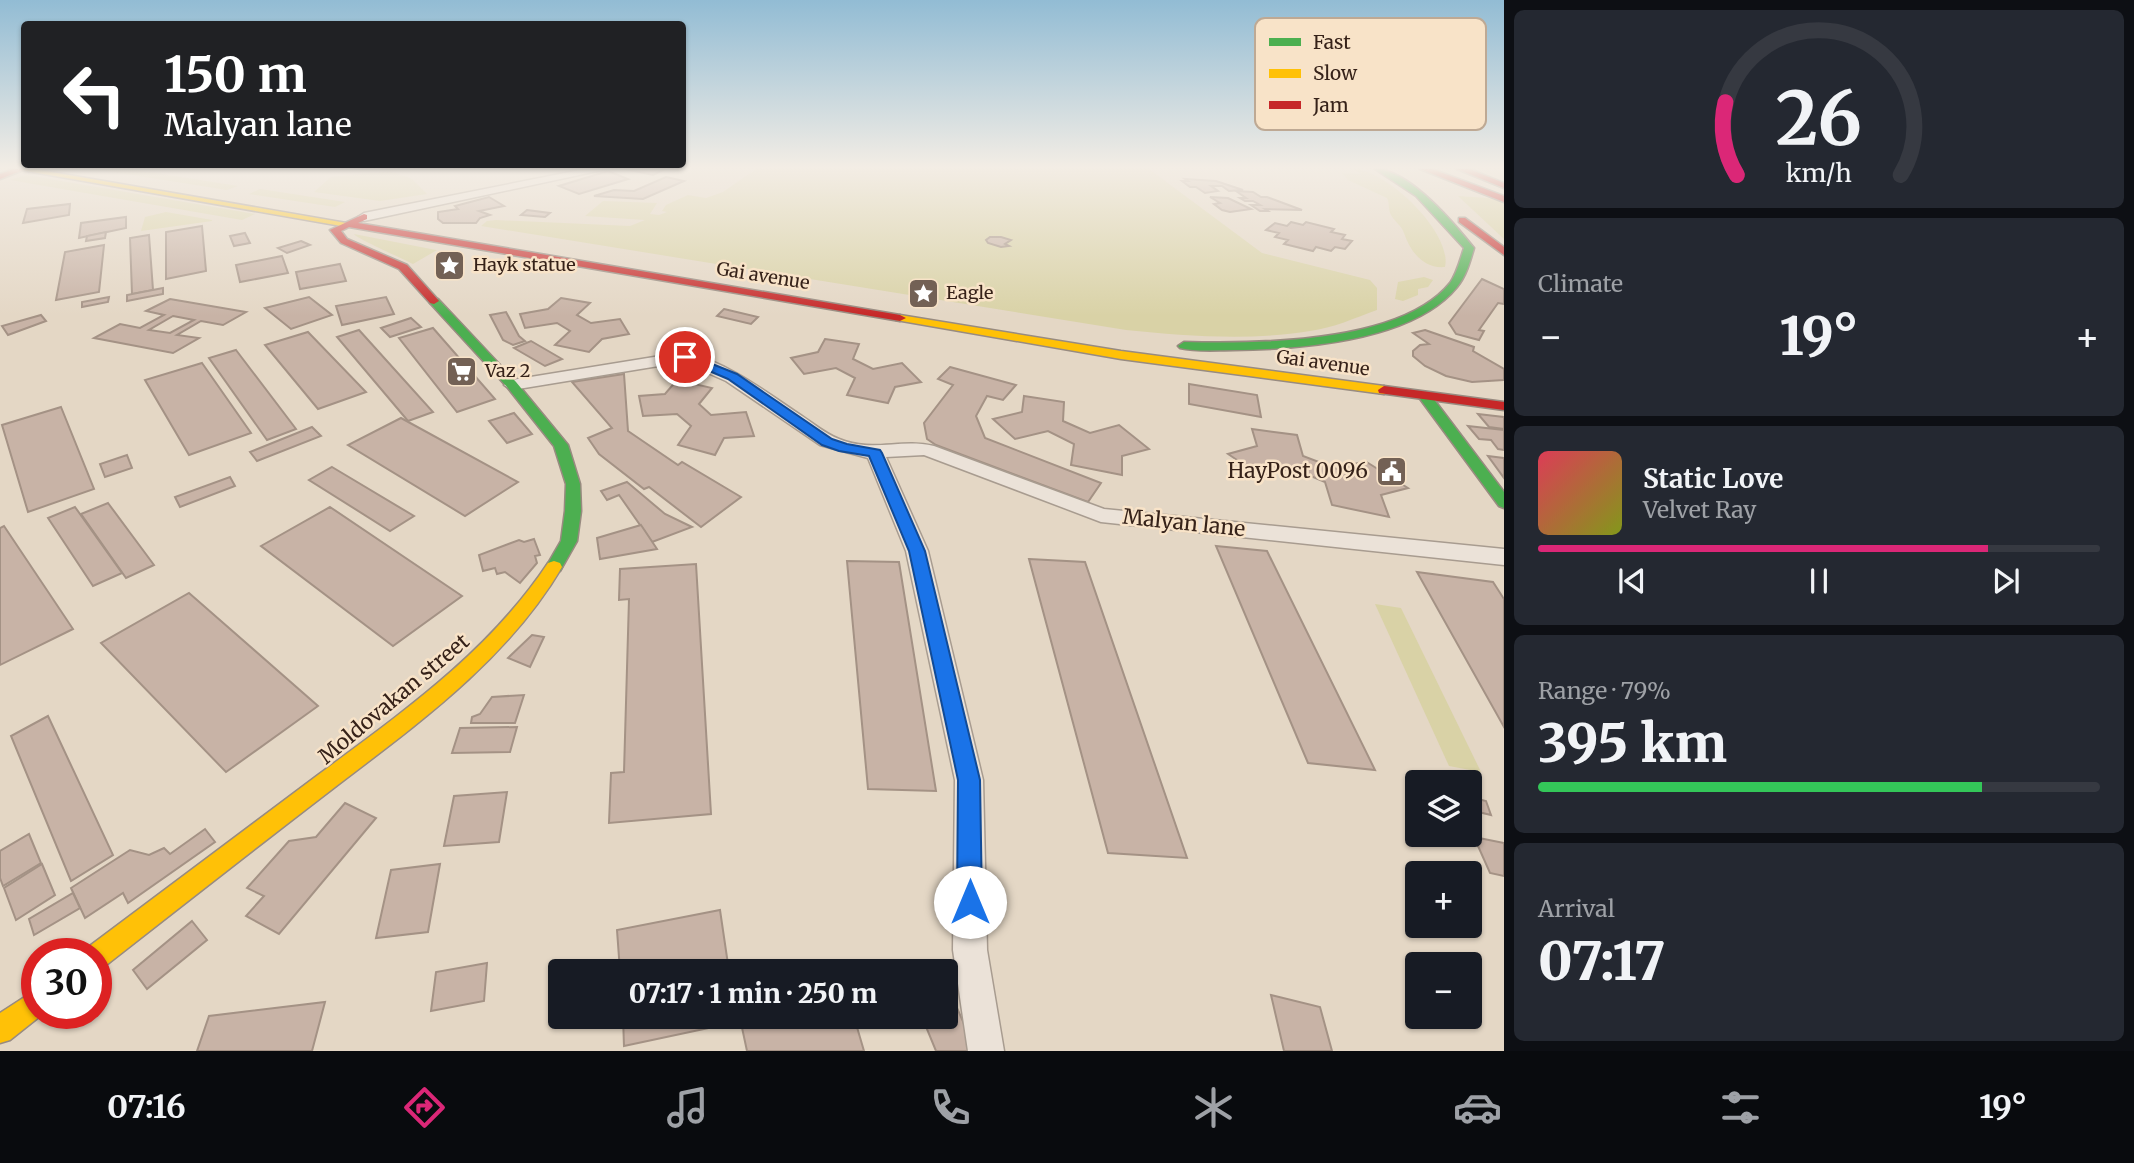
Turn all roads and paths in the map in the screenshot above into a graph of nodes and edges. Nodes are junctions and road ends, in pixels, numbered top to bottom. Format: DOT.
graph roads {
  1 [pos="309,218"];
  2 [pos="361,218"];
  3 [pos="370,218"];
  4 [pos="1441,218"];
  5 [pos="1459,218"];
  6 [pos="1462,218"];
  7 [pos="344,224"];
  8 [pos="1469,248"];
  9 [pos="1504,252"];
  10 [pos="1357,335"];
  11 [pos="1351,353"];
  12 [pos="1368,371"];
  13 [pos="512,385"];
  14 [pos="1424,396"];
  15 [pos="1504,406"];
  16 [pos="875,453"];
  17 [pos="1504,503"];
  18 [pos="1504,557"];
  19 [pos="112,945"];
  20 [pos="21,1014"];
  21 [pos="0,1030"];
  22 [pos="986,1051"];
  1 -- 7 [label="main road, Gai avenue"];
  2 -- 7 [label="main road"];
  3 -- 10 [label="main road, Gai avenue"];
  4 -- 8 [label="main road"];
  5 -- 8 [label="main road"];
  6 -- 9 [label="main road"];
  7 -- 13 [label="main road, Moldovakan street"];
  7 -- 14 [label="main road, Gai avenue"];
  8 -- 10 [label="main road, Gai avenue"];
  10 -- 11 [label="main road"];
  12 -- 14 [label="main road"];
  13 -- 16 [label="street, Malyan lane"];
  13 -- 19 [label="main road, Moldovakan street"];
  14 -- 15 [label="main road, Gai avenue"];
  14 -- 17 [label="main road"];
  16 -- 18 [label="street, Malyan lane"];
  16 -- 22 [label="street"];
  20 -- 21 [label="main road"];
}
